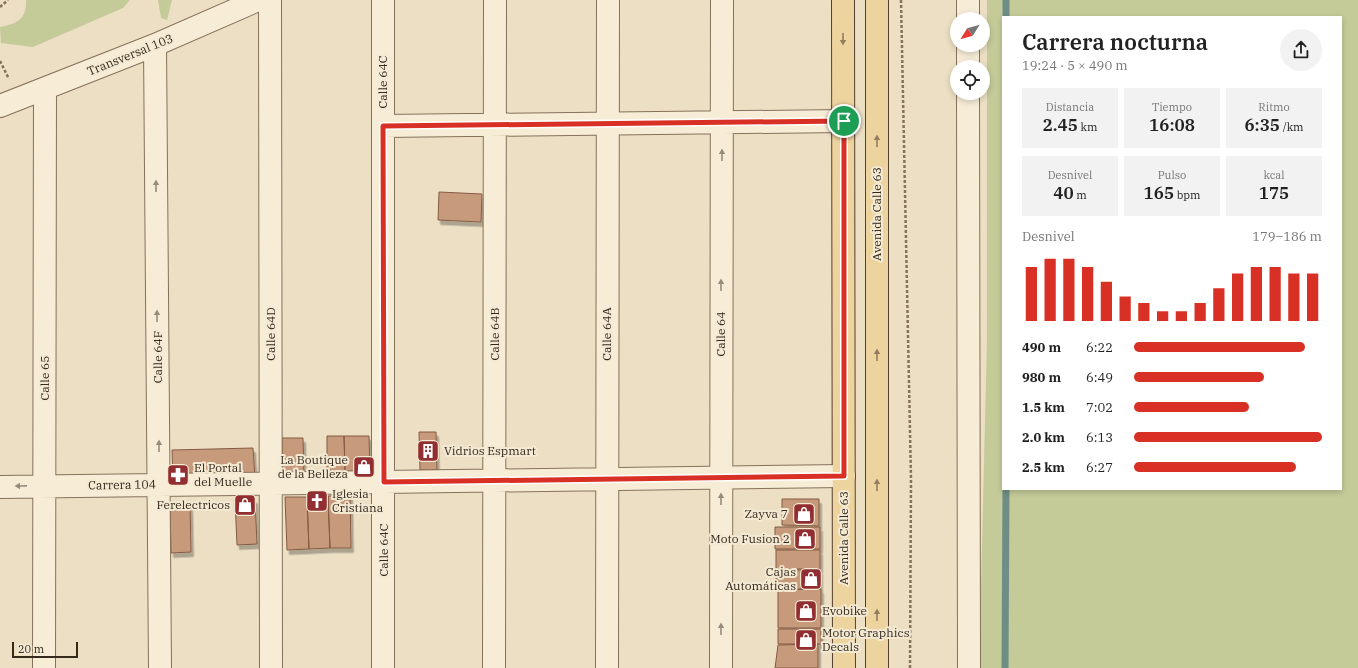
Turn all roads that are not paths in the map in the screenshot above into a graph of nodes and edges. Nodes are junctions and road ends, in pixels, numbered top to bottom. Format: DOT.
graph roads {
  1 [pos="258,0"];
  2 [pos="270,0"];
  3 [pos="383,0"];
  4 [pos="496,0"];
  5 [pos="608,0"];
  6 [pos="722,0"];
  7 [pos="843,0"];
  8 [pos="877,0"];
  9 [pos="968,0"];
  10 [pos="968,12"];
  11 [pos="155,45"];
  12 [pos="45,89"];
  13 [pos="968,100"];
  14 [pos="0,106"];
  15 [pos="844,121"];
  16 [pos="722,122"];
  17 [pos="495,124"];
  18 [pos="607,124"];
  19 [pos="383,126"];
  20 [pos="844,476"];
  21 [pos="721,477"];
  22 [pos="607,479"];
  23 [pos="495,480"];
  24 [pos="384,482"];
  25 [pos="271,483"];
  26 [pos="159,485"];
  27 [pos="45,486"];
  28 [pos="0,487"];
  29 [pos="44,668"];
  30 [pos="160,668"];
  31 [pos="271,668"];
  32 [pos="384,668"];
  33 [pos="494,668"];
  34 [pos="607,668"];
  35 [pos="721,668"];
  36 [pos="844,668"];
  37 [pos="877,668"];
  38 [pos="969,668"];
  1 -- 11 [label="street, Transversal 103"];
  2 -- 25 [label="street, Calle 64D"];
  3 -- 19 [label="street, Calle 64C"];
  4 -- 17 [label="street, Calle 64B"];
  5 -- 18 [label="street, Calle 64A"];
  6 -- 16 [label="street, Calle 64"];
  7 -- 15 [label="main road, Avenida Calle 63, one-way"];
  37 -- 8 [label="main road, Avenida Calle 63, one-way"];
  9 -- 10 [label="street"];
  11 -- 12 [label="street, Transversal 103"];
  26 -- 11 [label="street, Calle 64F, one-way"];
  12 -- 14 [label="street, Transversal 103"];
  12 -- 27 [label="street, Calle 65"];
  13 -- 38 [label="street"];
  15 -- 16 [label="street"];
  15 -- 20 [label="main road, Avenida Calle 63"];
  16 -- 18 [label="street"];
  21 -- 16 [label="street, Calle 64, one-way"];
  17 -- 18 [label="street"];
  17 -- 19 [label="street"];
  17 -- 23 [label="street, Calle 64B"];
  18 -- 22 [label="street, Calle 64A"];
  19 -- 24 [label="street, Calle 64C"];
  20 -- 21 [label="street, Carrera 104"];
  20 -- 36 [label="main road, Avenida Calle 63"];
  21 -- 22 [label="street, Carrera 104"];
  35 -- 21 [label="street, Calle 64, one-way"];
  22 -- 23 [label="street, Carrera 104"];
  22 -- 34 [label="street, Calle 64A"];
  23 -- 24 [label="street, Carrera 104"];
  23 -- 33 [label="street, Calle 64B"];
  24 -- 25 [label="street, Carrera 104"];
  24 -- 32 [label="street, Calle 64C"];
  25 -- 26 [label="street, Carrera 104"];
  25 -- 31 [label="street, Calle 64D"];
  26 -- 27 [label="street, Carrera 104"];
  26 -- 30 [label="street, Calle 64F"];
  27 -- 28 [label="street, Carrera 104, one-way"];
  27 -- 29 [label="street, Calle 65"];
}
